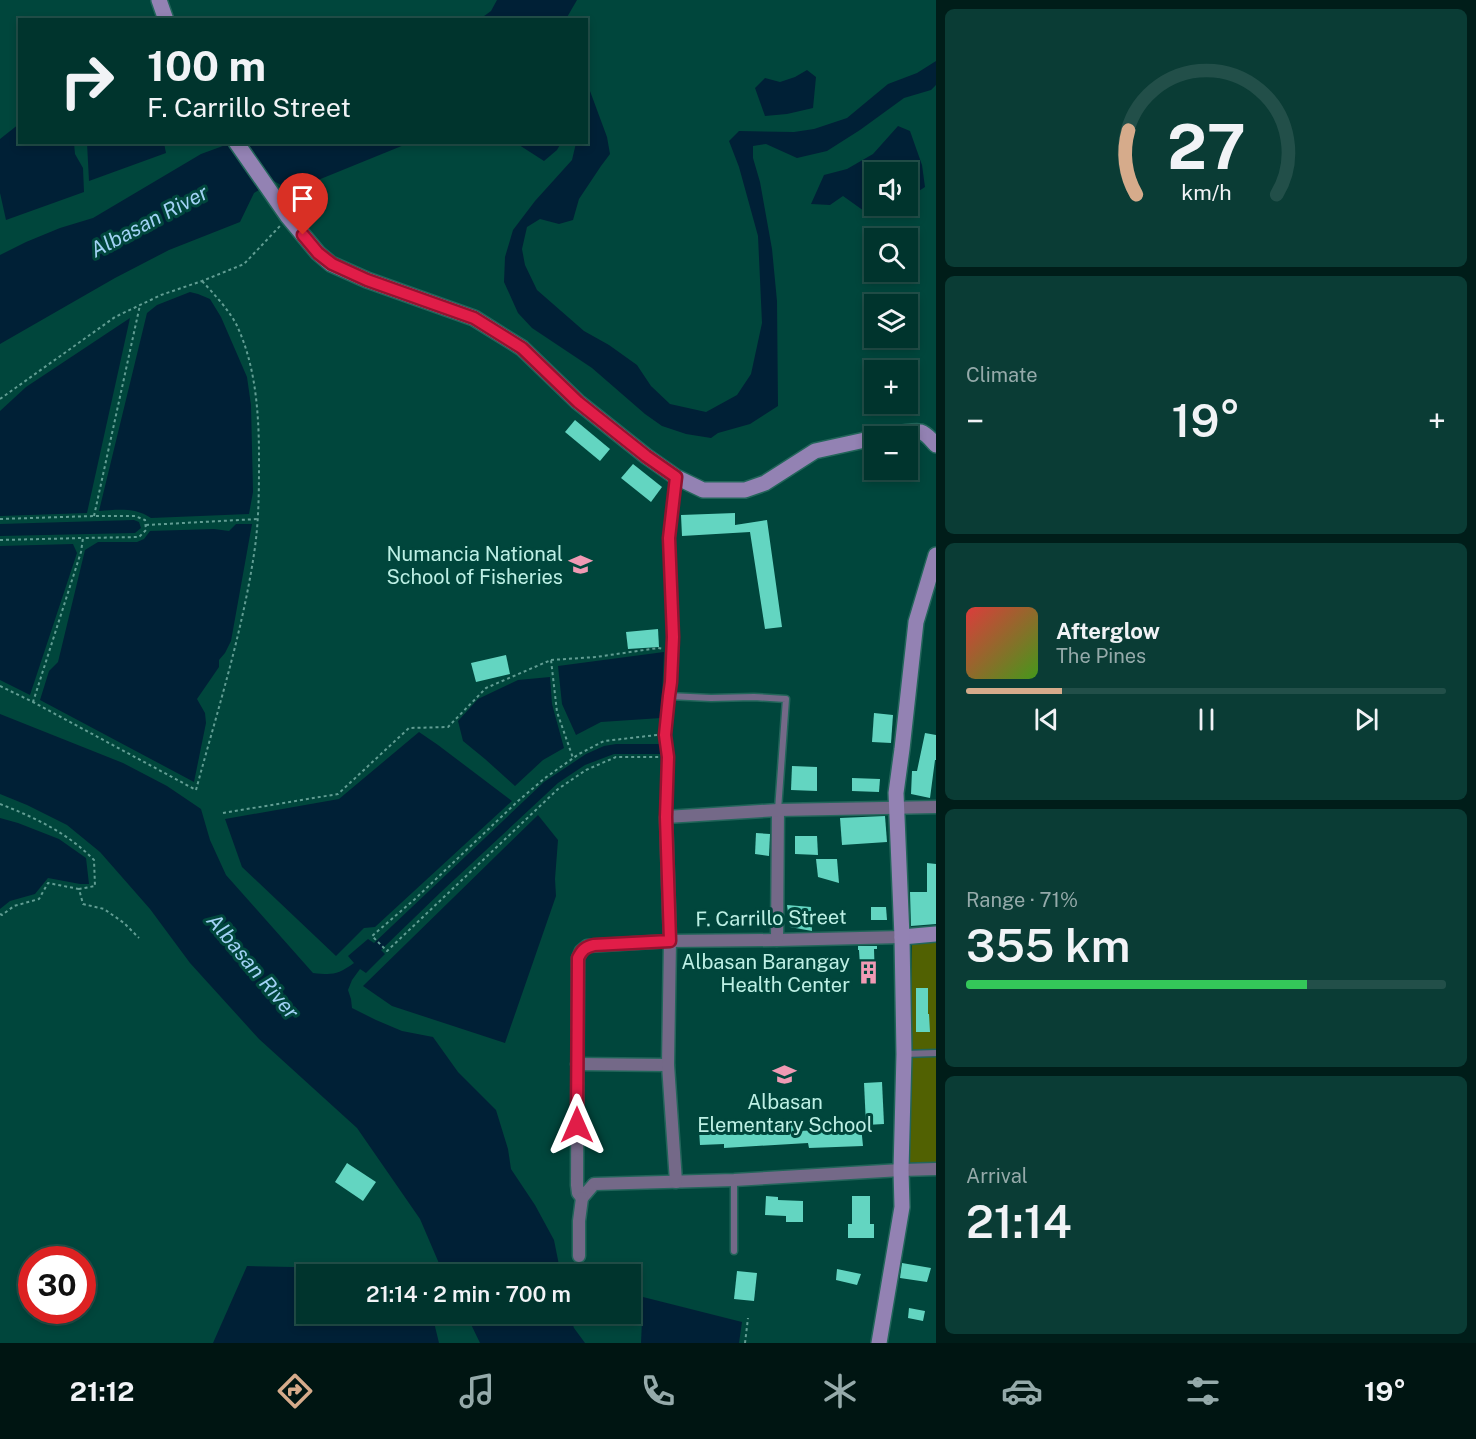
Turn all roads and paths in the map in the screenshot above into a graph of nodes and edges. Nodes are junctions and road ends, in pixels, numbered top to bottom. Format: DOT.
graph roads {
  1 [pos="159,0"];
  2 [pos="164,18"];
  3 [pos="237,144"];
  4 [pos="288,217"];
  5 [pos="202,282"];
  6 [pos="140,305"];
  7 [pos="0,399"];
  8 [pos="918,432"];
  9 [pos="864,440"];
  10 [pos="936,446"];
  11 [pos="676,477"];
  12 [pos="94,516"];
  13 [pos="0,519"];
  14 [pos="258,519"];
  15 [pos="146,525"];
  16 [pos="83,538"];
  17 [pos="0,540"];
  18 [pos="936,555"];
  19 [pos="673,650"];
  20 [pos="551,660"];
  21 [pos="0,686"];
  22 [pos="669,696"];
  23 [pos="33,702"];
  24 [pos="665,735"];
  25 [pos="668,757"];
  26 [pos="573,758"];
  27 [pos="0,804"];
  28 [pos="936,807"];
  29 [pos="896,808"];
  30 [pos="778,810"];
  31 [pos="223,813"];
  32 [pos="666,817"];
  33 [pos="80,889"];
  34 [pos="0,914"];
  35 [pos="936,934"];
  36 [pos="902,937"];
  37 [pos="139,938"];
  38 [pos="777,940"];
  39 [pos="670,941"];
  40 [pos="936,1053"];
  41 [pos="903,1054"];
  42 [pos="577,1064"];
  43 [pos="668,1065"];
  44 [pos="936,1169"];
  45 [pos="901,1170"];
  46 [pos="734,1180"];
  47 [pos="676,1182"];
  48 [pos="582,1198"];
  49 [pos="734,1251"];
  50 [pos="579,1256"];
  51 [pos="748,1318"];
  52 [pos="745,1343"];
  53 [pos="879,1343"];
  1 -- 2 [label="street"];
  3 -- 4 [label="street"];
  4 -- 5 [label="path"];
  4 -- 11 [label="street"];
  5 -- 6 [label="path"];
  5 -- 14 [label="path"];
  6 -- 7 [label="path"];
  6 -- 12 [label="path"];
  8 -- 10 [label="street"];
  9 -- 11 [label="street"];
  11 -- 19 [label="lane"];
  12 -- 13 [label="path"];
  12 -- 15 [label="path"];
  14 -- 15 [label="path"];
  14 -- 23 [label="path"];
  15 -- 16 [label="path"];
  16 -- 17 [label="path"];
  16 -- 23 [label="path"];
  18 -- 29 [label="street"];
  19 -- 20 [label="path"];
  19 -- 22 [label="lane"];
  20 -- 26 [label="path"];
  20 -- 31 [label="path"];
  21 -- 23 [label="path"];
  22 -- 24 [label="lane"];
  22 -- 30 [label="lane"];
  24 -- 25 [label="lane"];
  24 -- 26 [label="path"];
  25 -- 26 [label="path"];
  25 -- 32 [label="lane"];
  27 -- 33 [label="path"];
  28 -- 29 [label="street"];
  29 -- 30 [label="street"];
  29 -- 36 [label="street"];
  30 -- 32 [label="street"];
  30 -- 38 [label="street"];
  32 -- 39 [label="street"];
  33 -- 34 [label="path"];
  33 -- 37 [label="path"];
  35 -- 36 [label="street, F. Carrillo Street"];
  36 -- 38 [label="street, F. Carrillo Street"];
  36 -- 41 [label="street"];
  38 -- 39 [label="street, F. Carrillo Street"];
  39 -- 42 [label="street, F. Carrillo Street"];
  39 -- 43 [label="street"];
  40 -- 41 [label="lane"];
  41 -- 45 [label="street"];
  42 -- 43 [label="street"];
  42 -- 48 [label="street"];
  43 -- 47 [label="street"];
  44 -- 45 [label="street"];
  45 -- 46 [label="street"];
  45 -- 53 [label="street"];
  46 -- 47 [label="street"];
  46 -- 49 [label="lane"];
  47 -- 48 [label="street"];
  48 -- 50 [label="street"];
  51 -- 52 [label="path"];
}
